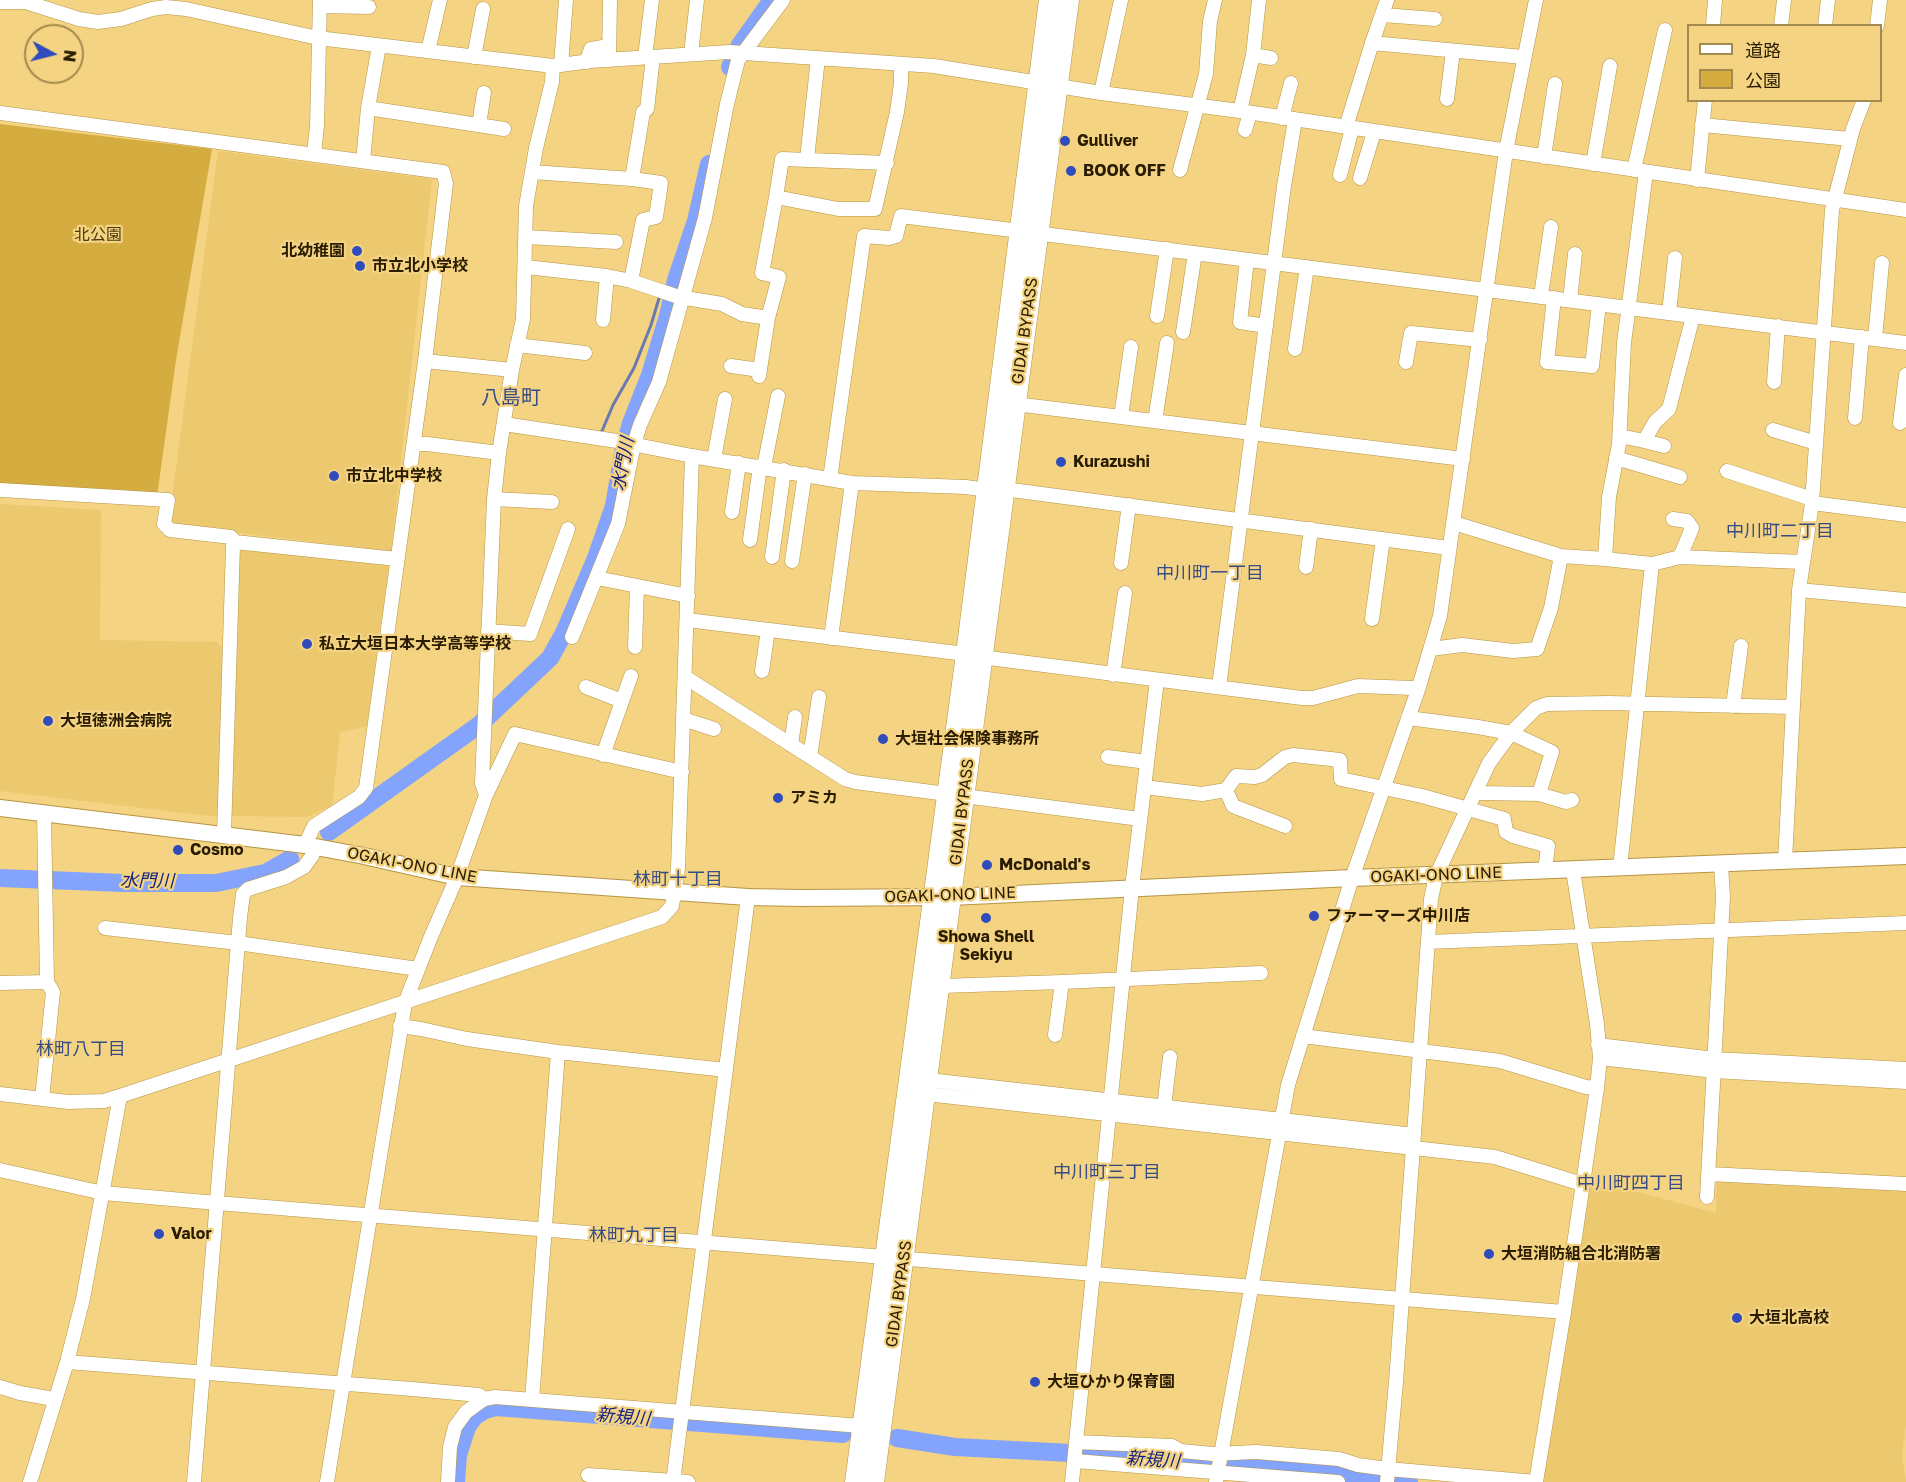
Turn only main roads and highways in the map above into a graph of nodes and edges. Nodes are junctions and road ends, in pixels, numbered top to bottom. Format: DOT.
graph roads {
  1 [pos="1049,0"];
  2 [pos="1069,0"];
  3 [pos="1047,84"];
  4 [pos="1029,232"];
  5 [pos="995,490"];
  6 [pos="0,808"];
  7 [pos="1906,856"];
  8 [pos="942,897"];
  9 [pos="895,1258"];
  10 [pos="855,1482"];
  11 [pos="874,1482"];
  1 -- 3 [label="highway, GIDAI BYPASS"];
  2 -- 3 [label="highway, GIDAI BYPASS"];
  3 -- 4 [label="highway, GIDAI BYPASS"];
  4 -- 5 [label="highway, GIDAI BYPASS"];
  4 -- 5 [label="highway, GIDAI BYPASS"];
  5 -- 8 [label="highway, GIDAI BYPASS"];
  6 -- 8 [label="main road, OGAKI-ONO LINE"];
  7 -- 8 [label="main road, OGAKI-ONO LINE"];
  8 -- 9 [label="highway, GIDAI BYPASS"];
  8 -- 9 [label="highway, GIDAI BYPASS"];
  9 -- 10 [label="highway, GIDAI BYPASS"];
  9 -- 11 [label="highway, GIDAI BYPASS"];
}
